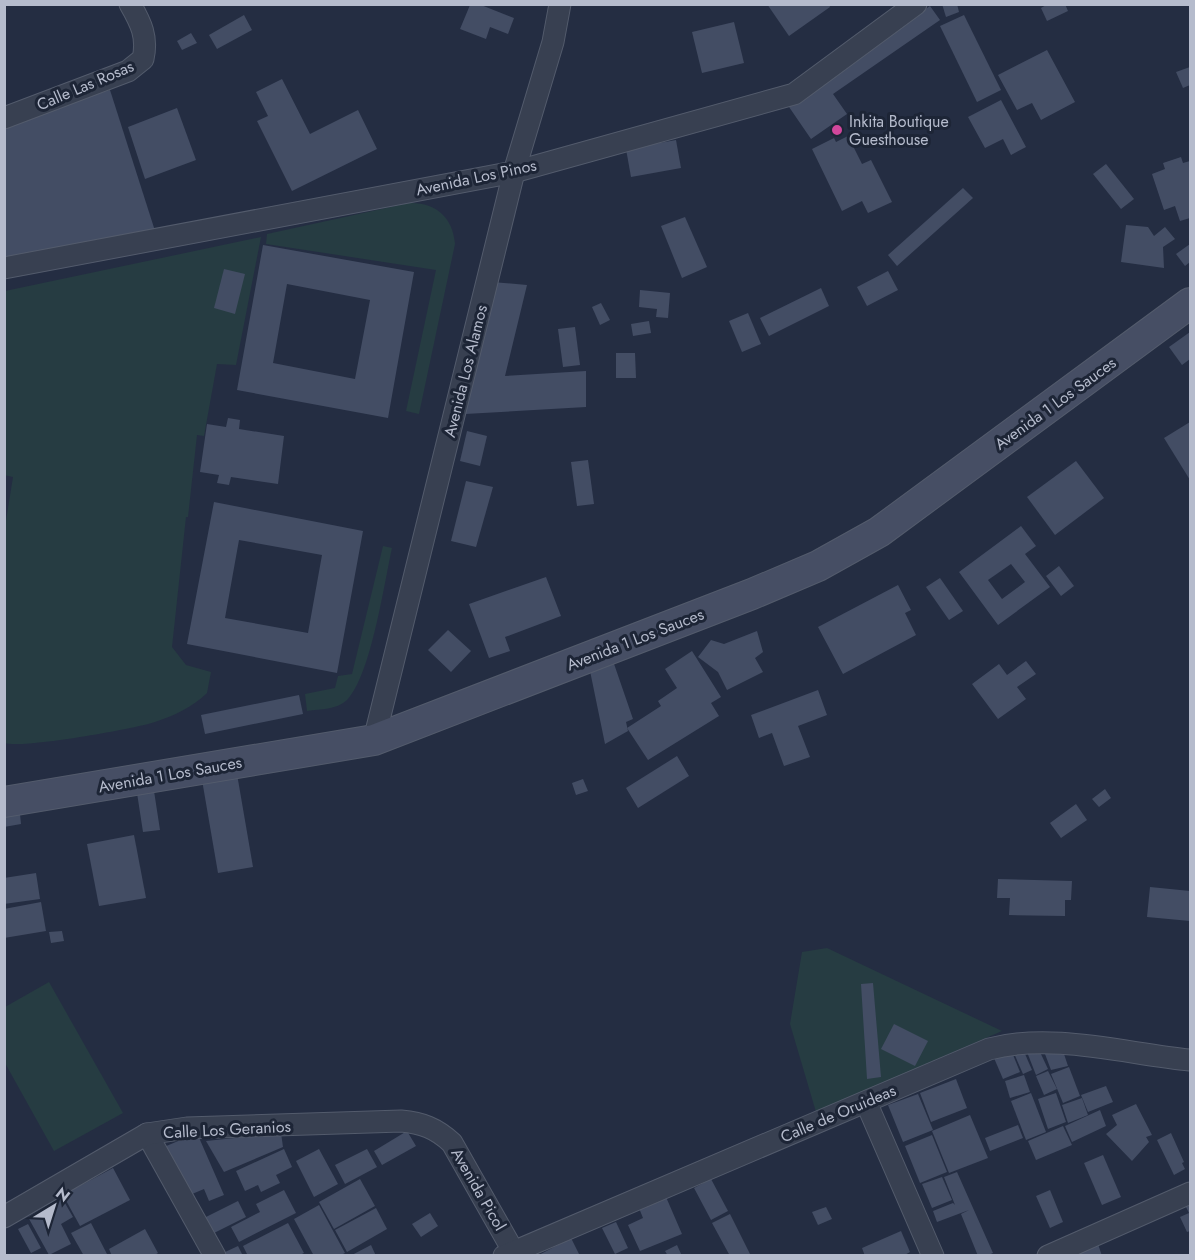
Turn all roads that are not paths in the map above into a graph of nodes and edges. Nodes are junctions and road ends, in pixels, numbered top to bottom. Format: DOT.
graph roads {
  1 [pos="130,4"];
  2 [pos="560,4"];
  3 [pos="916,4"];
  4 [pos="4,118"];
  5 [pos="514,172"];
  6 [pos="4,268"];
  7 [pos="1191,303"];
  8 [pos="374,740"];
  9 [pos="4,802"];
  10 [pos="1189,1063"];
  11 [pos="866,1102"];
  12 [pos="401,1121"];
  13 [pos="147,1134"];
  14 [pos="1191,1193"];
  15 [pos="4,1217"];
  16 [pos="511,1254"];
  17 [pos="215,1256"];
  18 [pos="933,1256"];
  19 [pos="1048,1256"];
  1 -- 4 [label="street, Calle Las Rosas"];
  2 -- 5 [label="street, Avenida Los Alamos"];
  3 -- 5 [label="street, Avenida Los Pinos"];
  5 -- 6 [label="street, Avenida Los Pinos"];
  5 -- 8 [label="street, Avenida Los Alamos"];
  7 -- 8 [label="street, Avenida 1 Los Sauces"];
  8 -- 9 [label="street, Avenida 1 Los Sauces"];
  10 -- 11 [label="street, Calle de Oruideas"];
  11 -- 16 [label="street, Calle de Oruideas"];
  11 -- 18 [label="street"];
  12 -- 13 [label="street, Calle Los Geranios"];
  12 -- 16 [label="street, Avenida Picol"];
  13 -- 15 [label="street, Calle Los Geranios"];
  13 -- 17 [label="street"];
  14 -- 19 [label="street"];
}
